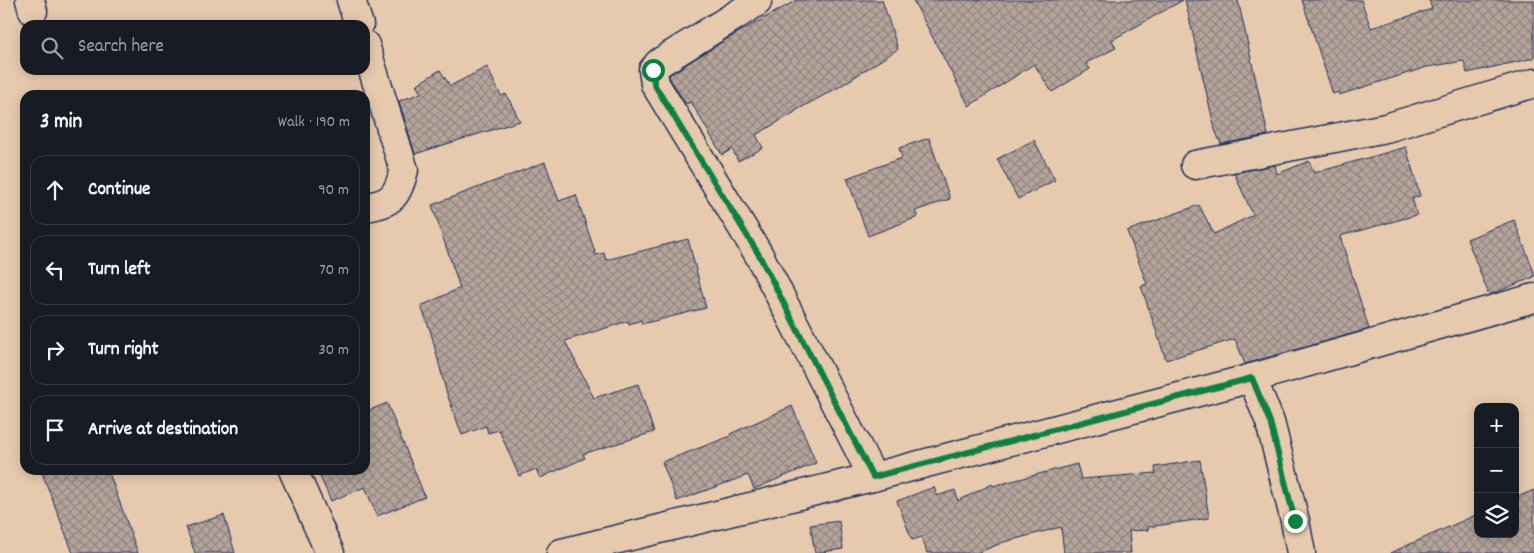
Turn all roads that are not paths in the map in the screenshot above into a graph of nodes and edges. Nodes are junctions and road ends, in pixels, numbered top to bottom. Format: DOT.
graph roads {
  1 [pos="351,0"];
  2 [pos="757,2"];
  3 [pos="357,20"];
  4 [pos="370,61"];
  5 [pos="1534,83"];
  6 [pos="1195,165"];
  7 [pos="370,206"];
  8 [pos="1534,298"];
  9 [pos="1252,378"];
  10 [pos="295,475"];
  11 [pos="873,477"];
  12 [pos="330,553"];
  13 [pos="561,553"];
  14 [pos="1300,553"];
  1 -- 3 [label="street"];
  2 -- 11 [label="street"];
  4 -- 7 [label="street"];
  5 -- 6 [label="street"];
  8 -- 9 [label="street"];
  9 -- 11 [label="street"];
  9 -- 14 [label="street"];
  10 -- 12 [label="street"];
  11 -- 13 [label="street"];
}
